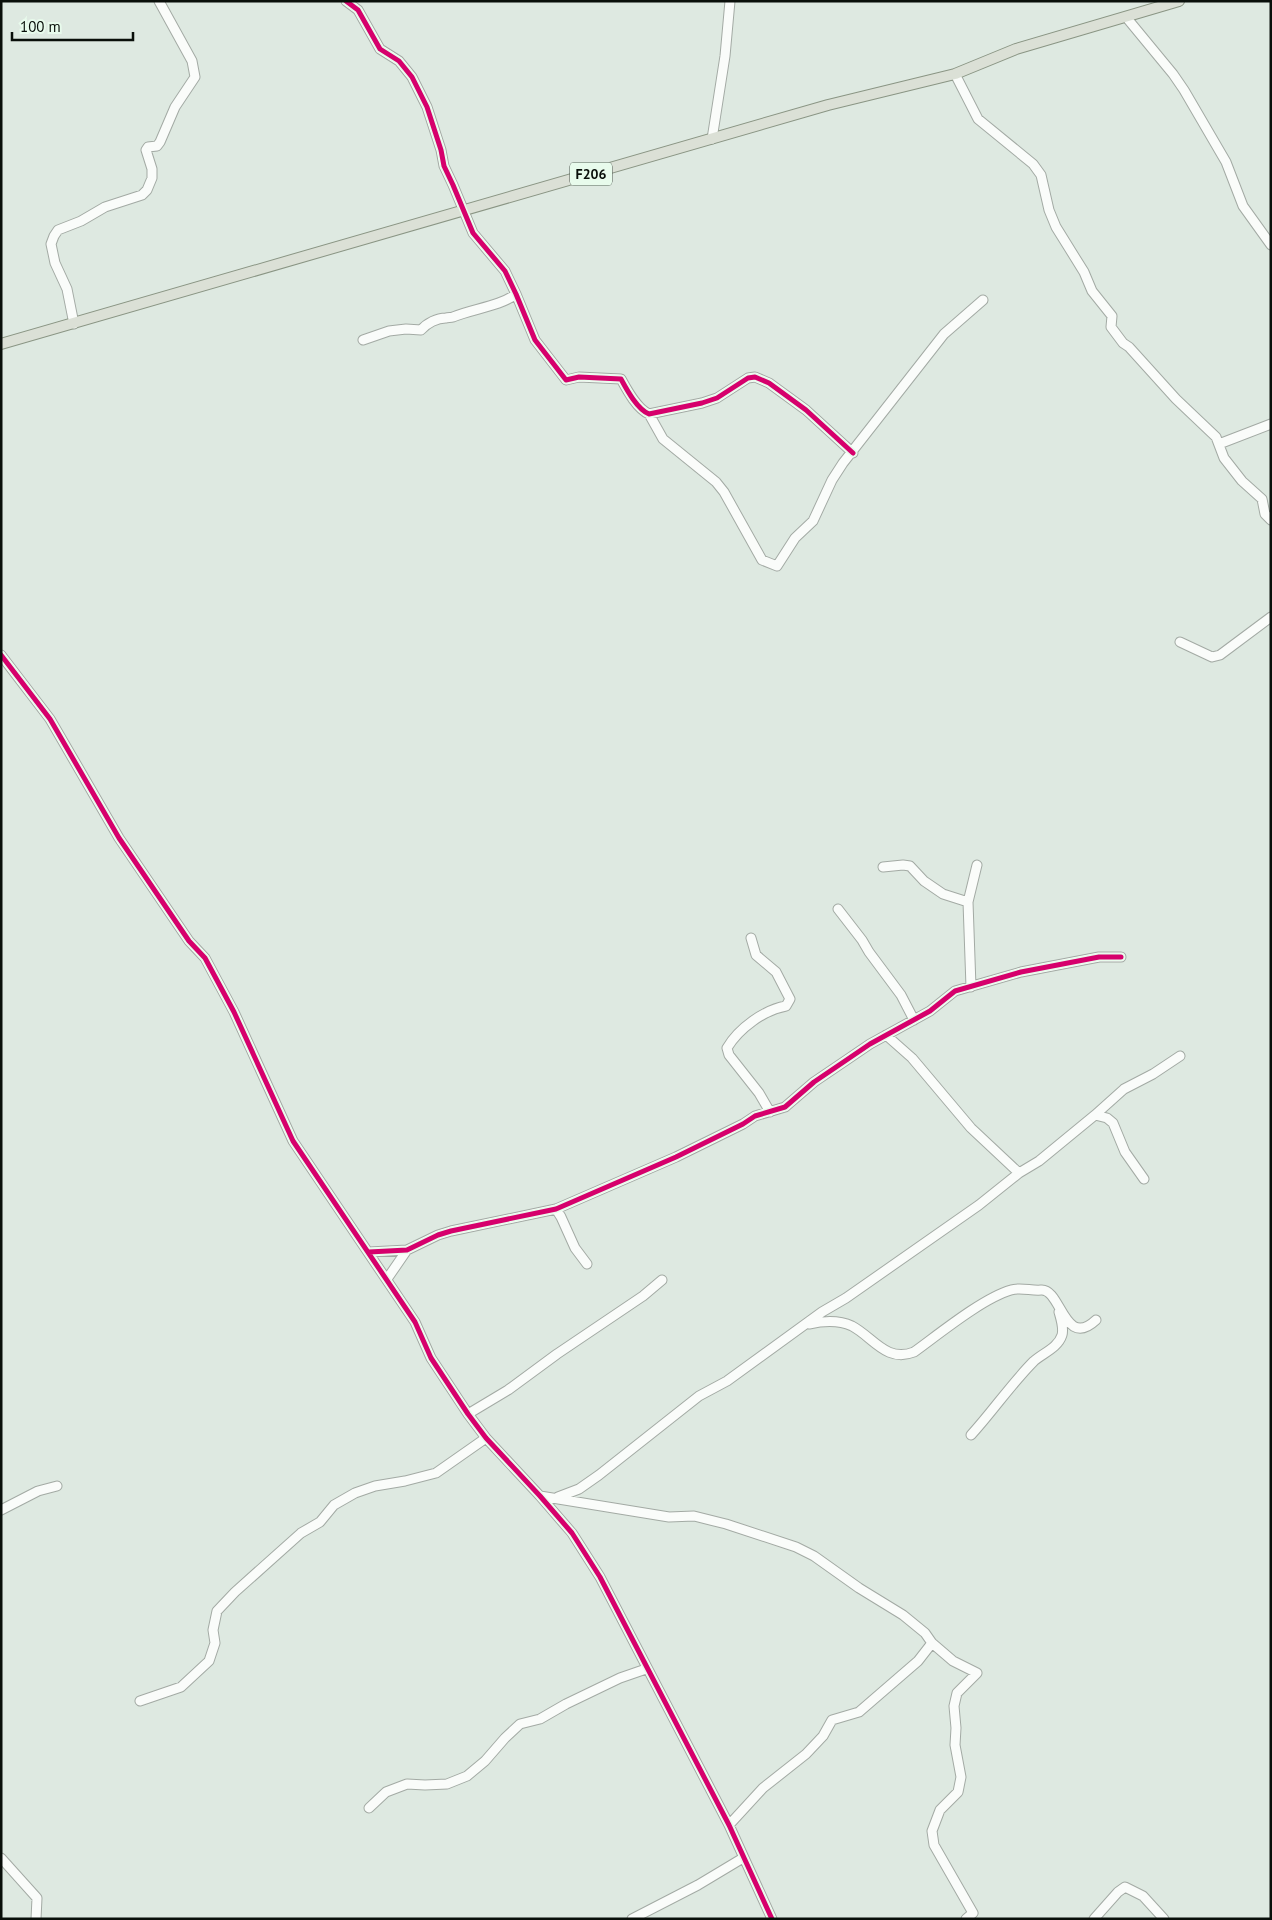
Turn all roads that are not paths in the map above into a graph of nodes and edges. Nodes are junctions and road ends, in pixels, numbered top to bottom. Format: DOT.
graph roads {
  1 [pos="159,1"];
  2 [pos="346,1"];
  3 [pos="730,1"];
  4 [pos="1180,1"];
  5 [pos="1126,17"];
  6 [pos="954,74"];
  7 [pos="712,139"];
  8 [pos="463,212"];
  9 [pos="1271,245"];
  10 [pos="516,294"];
  11 [pos="983,300"];
  12 [pos="74,324"];
  13 [pos="363,340"];
  14 [pos="1,344"];
  15 [pos="649,414"];
  16 [pos="1271,424"];
  17 [pos="1219,444"];
  18 [pos="853,453"];
  19 [pos="1271,520"];
  20 [pos="1271,617"];
  21 [pos="1180,642"];
  22 [pos="1,655"];
  23 [pos="977,865"];
  24 [pos="883,868"];
  25 [pos="968,902"];
  26 [pos="838,909"];
  27 [pos="751,938"];
  28 [pos="1121,957"];
  29 [pos="971,987"];
  30 [pos="914,1020"];
  31 [pos="886,1035"];
  32 [pos="1180,1056"];
  33 [pos="770,1112"];
  34 [pos="1095,1115"];
  35 [pos="1018,1174"];
  36 [pos="1144,1179"];
  37 [pos="556,1209"];
  38 [pos="407,1250"];
  39 [pos="369,1252"];
  40 [pos="587,1264"];
  41 [pos="387,1280"];
  42 [pos="662,1280"];
  43 [pos="1056,1304"];
  44 [pos="1096,1320"];
  45 [pos="806,1324"];
  46 [pos="468,1414"];
  47 [pos="971,1435"];
  48 [pos="486,1438"];
  49 [pos="57,1486"];
  50 [pos="540,1496"];
  51 [pos="558,1497"];
  52 [pos="1,1510"];
  53 [pos="932,1643"];
  54 [pos="646,1669"];
  55 [pos="140,1701"];
  56 [pos="369,1808"];
  57 [pos="728,1824"];
  58 [pos="1,1858"];
  59 [pos="743,1858"];
  60 [pos="36,1919"];
  61 [pos="632,1919"];
  62 [pos="772,1919"];
  63 [pos="966,1919"];
  64 [pos="1094,1919"];
  65 [pos="1164,1919"];
  1 -- 12 [label="street"];
  2 -- 8 [label="street"];
  3 -- 7 [label="street"];
  4 -- 5 [label="main road, F206"];
  5 -- 6 [label="main road, F206"];
  5 -- 9 [label="street"];
  6 -- 7 [label="main road, F206"];
  6 -- 17 [label="street"];
  7 -- 8 [label="main road, F206"];
  8 -- 10 [label="street"];
  8 -- 12 [label="main road, F206"];
  10 -- 13 [label="street"];
  10 -- 15 [label="street"];
  11 -- 18 [label="street"];
  12 -- 14 [label="main road, F206"];
  15 -- 18 [label="street"];
  15 -- 18 [label="street"];
  16 -- 17 [label="street"];
  17 -- 19 [label="street"];
  20 -- 21 [label="street"];
  22 -- 39 [label="street"];
  23 -- 25 [label="street"];
  24 -- 25 [label="street"];
  25 -- 29 [label="street"];
  26 -- 30 [label="street"];
  27 -- 33 [label="street"];
  28 -- 29 [label="street"];
  29 -- 30 [label="street"];
  30 -- 31 [label="street"];
  31 -- 33 [label="street"];
  31 -- 35 [label="street"];
  32 -- 34 [label="street"];
  33 -- 37 [label="street"];
  34 -- 35 [label="street"];
  34 -- 36 [label="street"];
  35 -- 45 [label="street"];
  37 -- 38 [label="street"];
  37 -- 40 [label="street"];
  38 -- 39 [label="street"];
  38 -- 41 [label="street"];
  39 -- 41 [label="street"];
  41 -- 46 [label="street"];
  42 -- 46 [label="street"];
  43 -- 44 [label="street"];
  43 -- 45 [label="street"];
  43 -- 47 [label="street"];
  45 -- 51 [label="street"];
  46 -- 48 [label="street"];
  48 -- 50 [label="street"];
  48 -- 55 [label="street"];
  49 -- 52 [label="street"];
  50 -- 51 [label="street"];
  50 -- 54 [label="street"];
  51 -- 53 [label="street"];
  53 -- 57 [label="street"];
  53 -- 63 [label="street"];
  54 -- 56 [label="street"];
  54 -- 57 [label="street"];
  57 -- 59 [label="street"];
  58 -- 60 [label="street"];
  59 -- 61 [label="street"];
  59 -- 62 [label="street"];
  64 -- 65 [label="street"];
}
